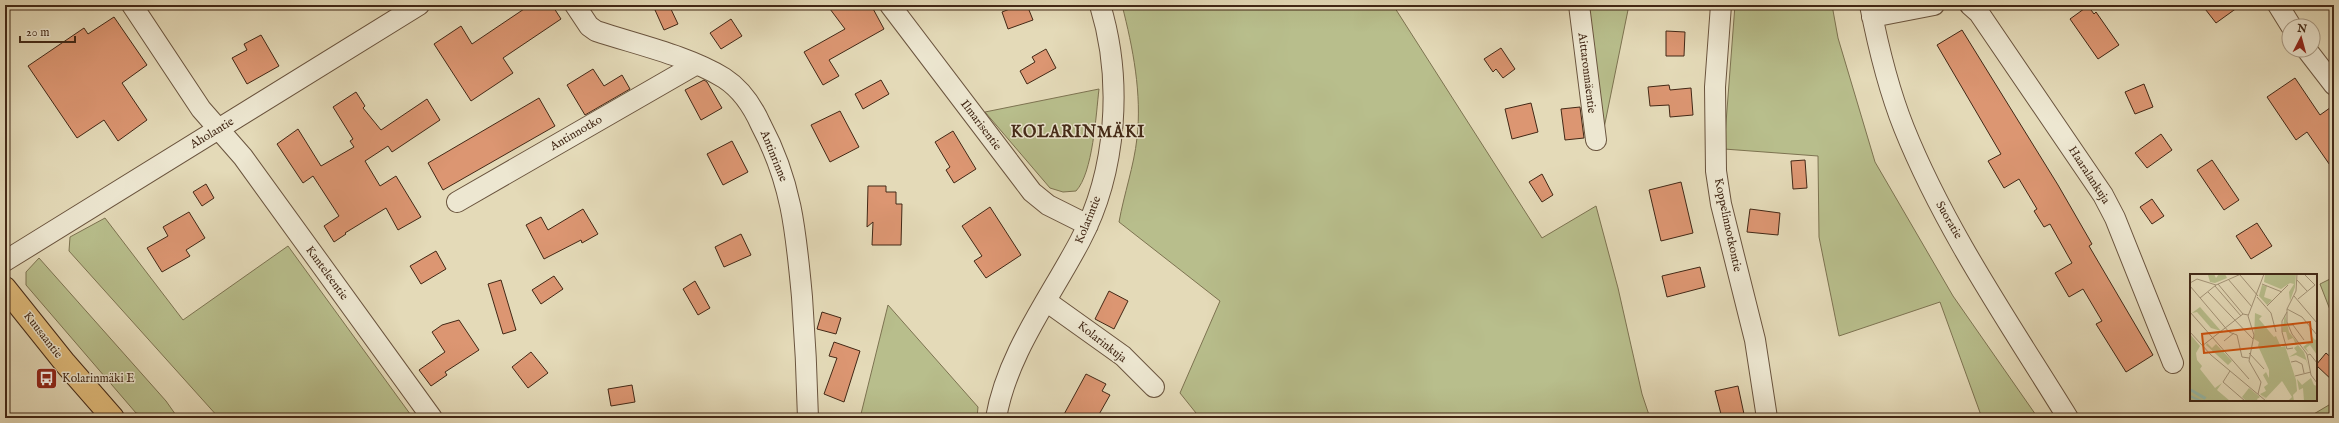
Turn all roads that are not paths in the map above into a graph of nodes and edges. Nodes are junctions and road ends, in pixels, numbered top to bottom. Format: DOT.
graph roads {
  1 [pos="132,5"];
  2 [pos="419,5"];
  3 [pos="575,5"];
  4 [pos="890,5"];
  5 [pos="1100,5"];
  6 [pos="1579,5"];
  7 [pos="1720,5"];
  8 [pos="1934,5"];
  9 [pos="1970,5"];
  10 [pos="2278,5"];
  11 [pos="1871,11"];
  12 [pos="2286,18"];
  13 [pos="2315,58"];
  14 [pos="695,65"];
  15 [pos="2331,73"];
  16 [pos="219,129"];
  17 [pos="1596,140"];
  18 [pos="457,202"];
  19 [pos="1088,225"];
  20 [pos="5,261"];
  21 [pos="5,288"];
  22 [pos="1046,301"];
  23 [pos="2173,363"];
  24 [pos="1154,387"];
  25 [pos="113,418"];
  26 [pos="432,418"];
  27 [pos="808,418"];
  28 [pos="996,418"];
  29 [pos="1767,418"];
  30 [pos="2068,418"];
  1 -- 16 [label="street, Kanteleentie"];
  2 -- 16 [label="street, Aholantie"];
  3 -- 14 [label="street, Antinrinne"];
  4 -- 19 [label="street, Ilmarisentie"];
  5 -- 19 [label="street, Kolarintie"];
  6 -- 17 [label="street, Aittaronmäentie"];
  7 -- 29 [label="street, Koppelinnotkontie"];
  8 -- 11 [label="street"];
  9 -- 23 [label="street, Haaralankuja"];
  10 -- 12 [label="street"];
  11 -- 30 [label="street, Suoratie"];
  13 -- 15 [label="street"];
  14 -- 18 [label="street, Antinnotko"];
  14 -- 27 [label="street, Antinrinne"];
  16 -- 20 [label="street, Aholantie"];
  16 -- 26 [label="street, Kanteleentie"];
  19 -- 22 [label="street, Kolarintie"];
  21 -- 25 [label="main road, Kuusaantie"];
  22 -- 24 [label="street, Kolarinkuja"];
  22 -- 28 [label="street, Kolarintie"];
}
